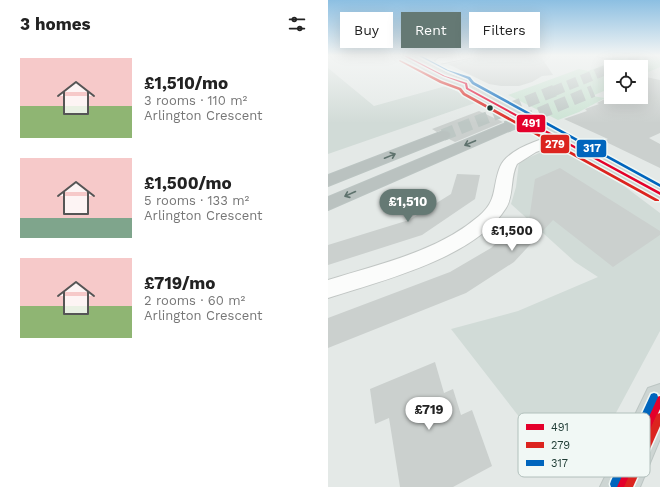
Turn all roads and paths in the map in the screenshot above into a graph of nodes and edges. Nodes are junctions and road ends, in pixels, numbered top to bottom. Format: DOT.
graph roads {
  1 [pos="445,78"];
  2 [pos="506,127"];
  3 [pos="443,135"];
  4 [pos="560,138"];
  5 [pos="328,181"];
  6 [pos="659,191"];
  7 [pos="328,204"];
  8 [pos="328,289"];
  9 [pos="660,400"];
  10 [pos="650,422"];
  11 [pos="625,477"];
  12 [pos="620,487"];
  1 -- 4 [label="main road"];
  2 -- 7 [label="highway, one-way"];
  5 -- 3 [label="highway, one-way"];
  4 -- 6 [label="main road"];
  4 -- 8 [label="street"];
  9 -- 10 [label="main road"];
  11 -- 12 [label="main road"];
}
